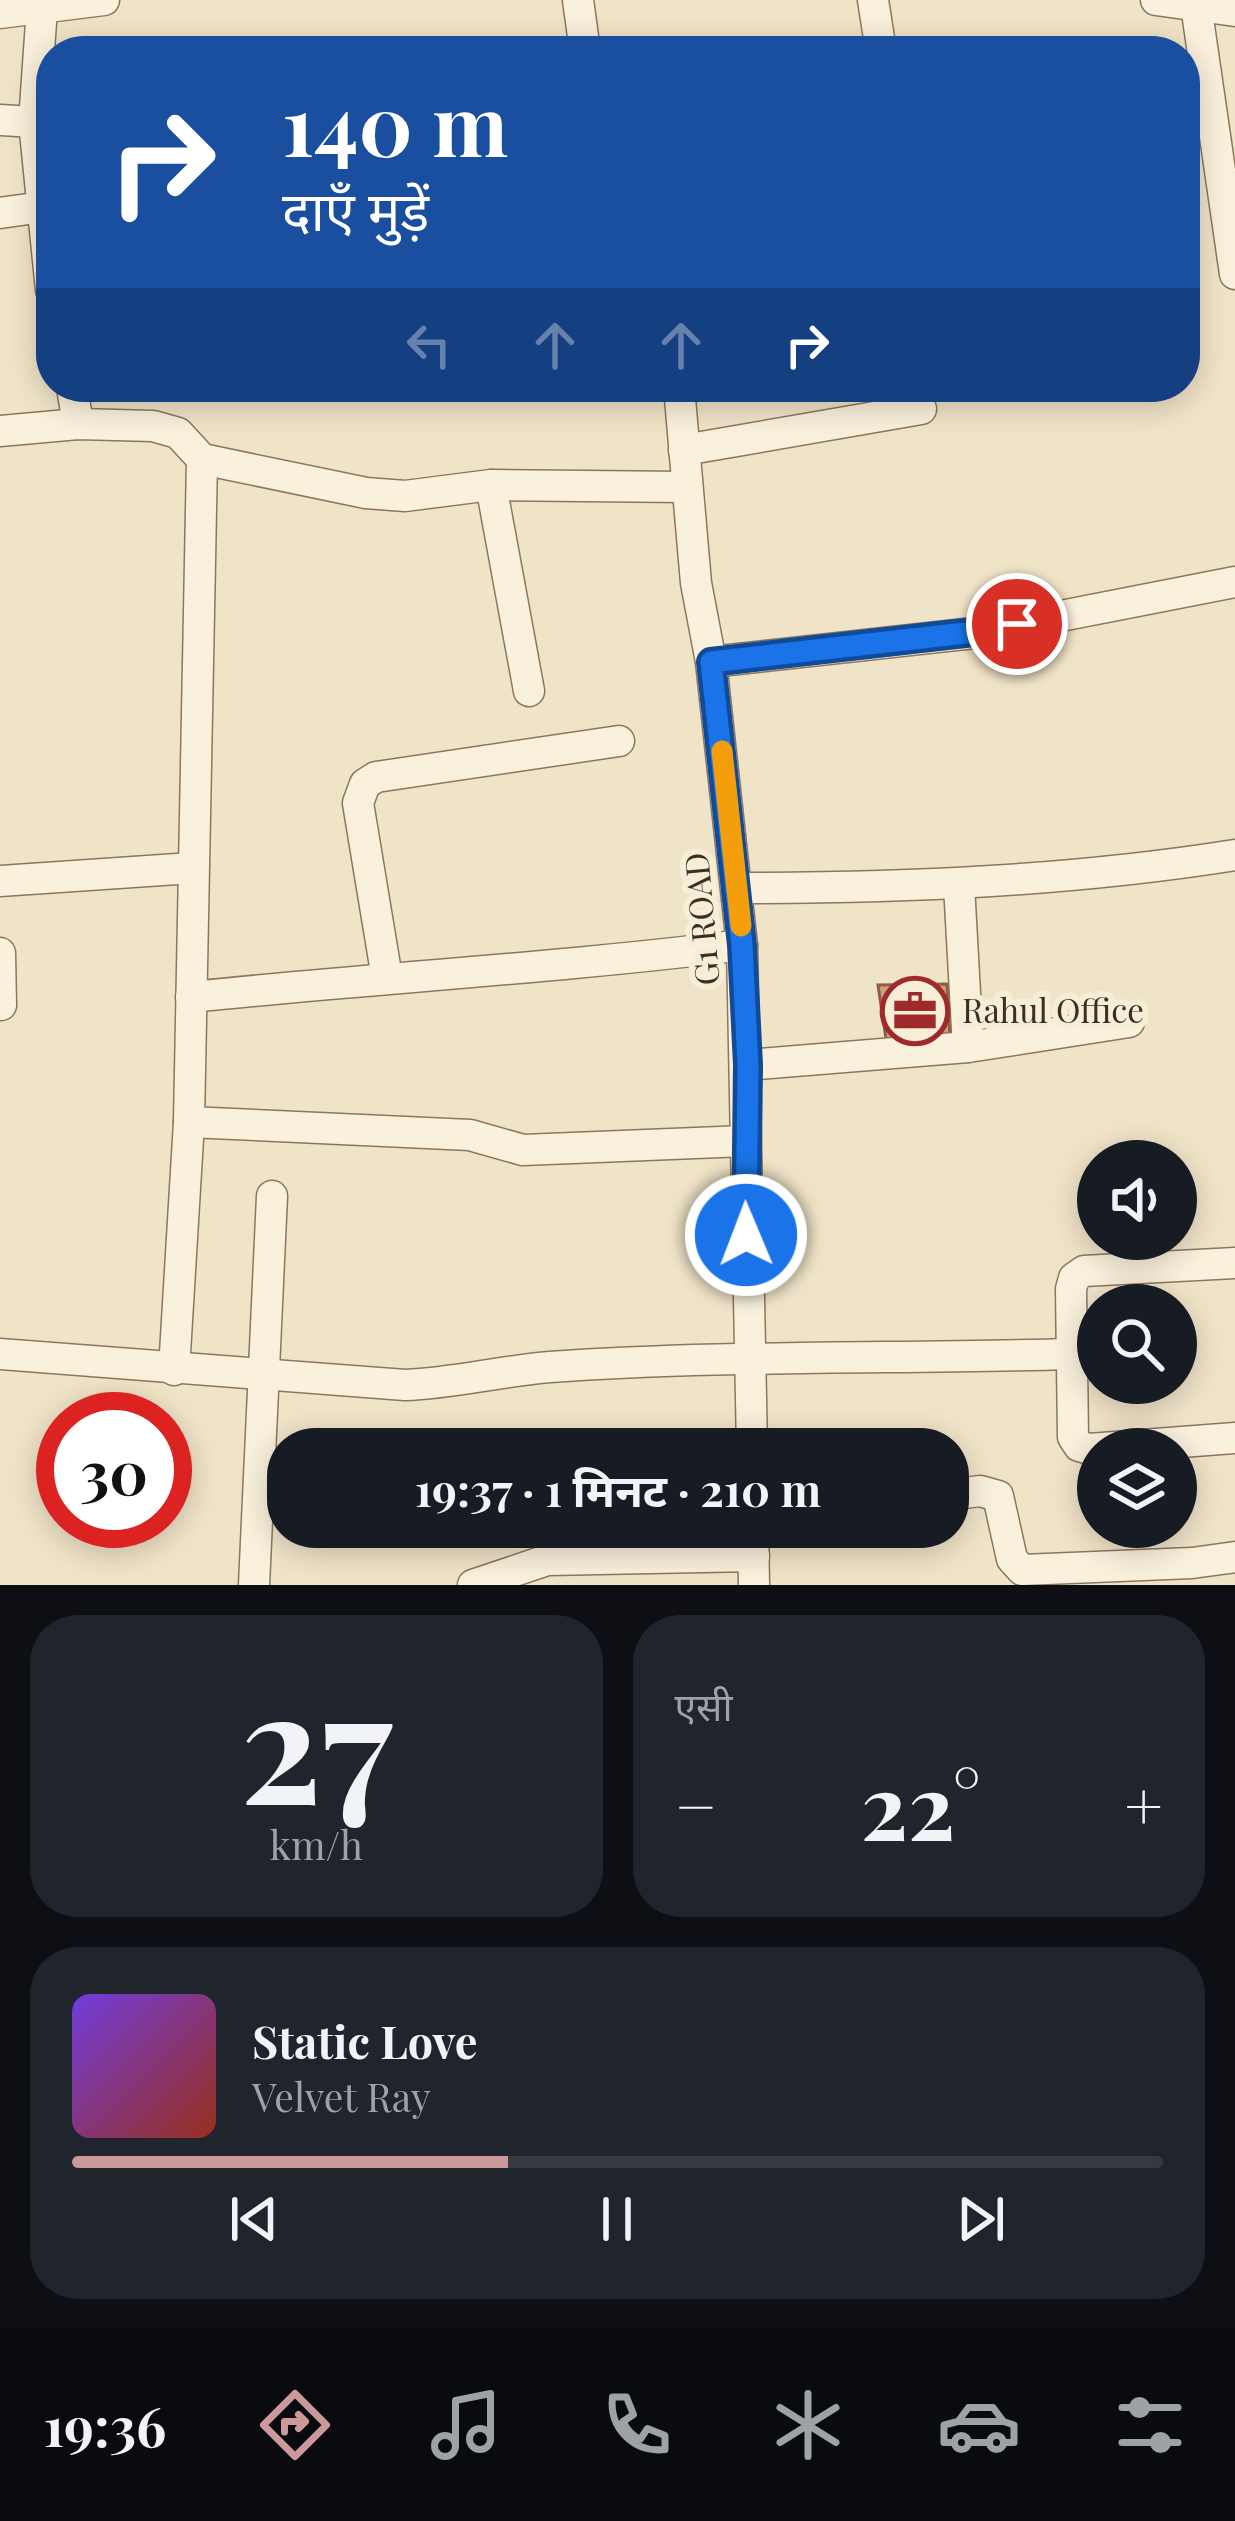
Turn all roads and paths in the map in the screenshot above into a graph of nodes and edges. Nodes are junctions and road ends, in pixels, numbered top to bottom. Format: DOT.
graph roads {
  1 [pos="104,0"];
  2 [pos="578,0"];
  3 [pos="873,0"];
  4 [pos="1156,0"];
  5 [pos="1196,5"];
  6 [pos="42,8"];
  7 [pos="1235,11"];
  8 [pos="0,13"];
  9 [pos="40,36"];
  10 [pos="583,36"];
  11 [pos="879,36"];
  12 [pos="36,94"];
  13 [pos="0,120"];
  14 [pos="34,122"];
  15 [pos="36,141"];
  16 [pos="36,207"];
  17 [pos="0,213"];
  18 [pos="1235,274"];
  19 [pos="74,402"];
  20 [pos="680,402"];
  21 [pos="921,409"];
  22 [pos="78,424"];
  23 [pos="0,431"];
  24 [pos="684,450"];
  25 [pos="202,459"];
  26 [pos="491,484"];
  27 [pos="685,487"];
  28 [pos="1235,582"];
  29 [pos="711,662"];
  30 [pos="529,691"];
  31 [pos="619,741"];
  32 [pos="1235,855"];
  33 [pos="192,868"];
  34 [pos="0,881"];
  35 [pos="959,885"];
  36 [pos="737,888"];
  37 [pos="742,945"];
  38 [pos="0,953"];
  39 [pos="387,978"];
  40 [pos="191,997"];
  41 [pos="1,1004"];
  42 [pos="1129,1022"];
  43 [pos="968,1047"];
  44 [pos="748,1065"];
  45 [pos="189,1122"];
  46 [pos="745,1141"];
  47 [pos="272,1196"];
  48 [pos="1235,1263"];
  49 [pos="0,1354"];
  50 [pos="1071,1354"];
  51 [pos="750,1359"];
  52 [pos="174,1370"];
  53 [pos="266,1373"];
  54 [pos="752,1428"];
  55 [pos="1235,1438"];
  56 [pos="969,1492"];
  57 [pos="754,1556"];
  58 [pos="1235,1557"];
  59 [pos="254,1585"];
  60 [pos="473,1585"];
  1 -- 6 [label="street"];
  2 -- 10 [label="street"];
  3 -- 11 [label="street"];
  4 -- 5 [label="street"];
  5 -- 7 [label="street"];
  5 -- 18 [label="street"];
  6 -- 8 [label="street"];
  6 -- 9 [label="street"];
  12 -- 14 [label="street"];
  13 -- 14 [label="street"];
  14 -- 15 [label="street"];
  16 -- 17 [label="street"];
  19 -- 22 [label="street"];
  20 -- 24 [label="street, G1 ROAD"];
  21 -- 24 [label="street"];
  22 -- 23 [label="street"];
  22 -- 25 [label="street"];
  24 -- 27 [label="street, G1 ROAD"];
  25 -- 26 [label="street"];
  25 -- 33 [label="street"];
  26 -- 27 [label="street"];
  26 -- 30 [label="street"];
  27 -- 29 [label="street, G1 ROAD"];
  28 -- 29 [label="street"];
  29 -- 36 [label="street, G1 ROAD"];
  31 -- 39 [label="street"];
  32 -- 35 [label="street"];
  33 -- 34 [label="street"];
  33 -- 40 [label="street"];
  35 -- 36 [label="street"];
  35 -- 43 [label="street"];
  36 -- 37 [label="street, G1 ROAD"];
  37 -- 39 [label="street"];
  37 -- 44 [label="street, G1 ROAD"];
  38 -- 41 [label="street"];
  39 -- 40 [label="street"];
  40 -- 45 [label="street"];
  42 -- 43 [label="street"];
  43 -- 44 [label="street"];
  44 -- 46 [label="street, G1 ROAD"];
  45 -- 46 [label="street"];
  45 -- 52 [label="street"];
  46 -- 51 [label="street, G1 ROAD"];
  47 -- 53 [label="street"];
  48 -- 50 [label="street"];
  49 -- 52 [label="street"];
  50 -- 51 [label="street"];
  50 -- 55 [label="street"];
  51 -- 53 [label="street"];
  51 -- 54 [label="street, G1 ROAD"];
  52 -- 53 [label="street"];
  53 -- 59 [label="street"];
  56 -- 58 [label="street"];
  57 -- 60 [label="street"];
}
